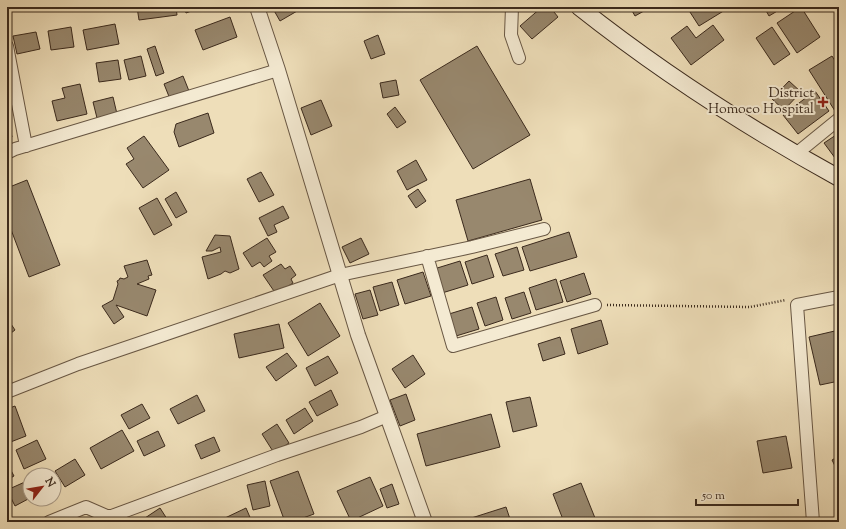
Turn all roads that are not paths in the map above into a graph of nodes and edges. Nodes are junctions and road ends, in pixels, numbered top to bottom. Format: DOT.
graph roads {
  1 [pos="257,7"];
  2 [pos="512,7"];
  3 [pos="579,7"];
  4 [pos="7,46"];
  5 [pos="519,58"];
  6 [pos="278,70"];
  7 [pos="839,119"];
  8 [pos="26,146"];
  9 [pos="7,153"];
  10 [pos="796,154"];
  11 [pos="839,178"];
  12 [pos="544,228"];
  13 [pos="427,256"];
  14 [pos="340,275"];
  15 [pos="839,297"];
  16 [pos="595,305"];
  17 [pos="7,392"];
  18 [pos="387,416"];
  19 [pos="108,520"];
  20 [pos="49,522"];
  21 [pos="426,522"];
  22 [pos="814,522"];
  1 -- 6 [label="street"];
  2 -- 5 [label="street"];
  3 -- 10 [label="main road"];
  4 -- 8 [label="street"];
  6 -- 8 [label="street"];
  6 -- 14 [label="street"];
  7 -- 10 [label="street"];
  8 -- 9 [label="street"];
  10 -- 11 [label="main road"];
  12 -- 13 [label="street"];
  13 -- 14 [label="street"];
  13 -- 16 [label="street"];
  14 -- 17 [label="street"];
  14 -- 18 [label="street"];
  15 -- 22 [label="street"];
  18 -- 19 [label="street"];
  18 -- 21 [label="street"];
  19 -- 20 [label="street"];
}
